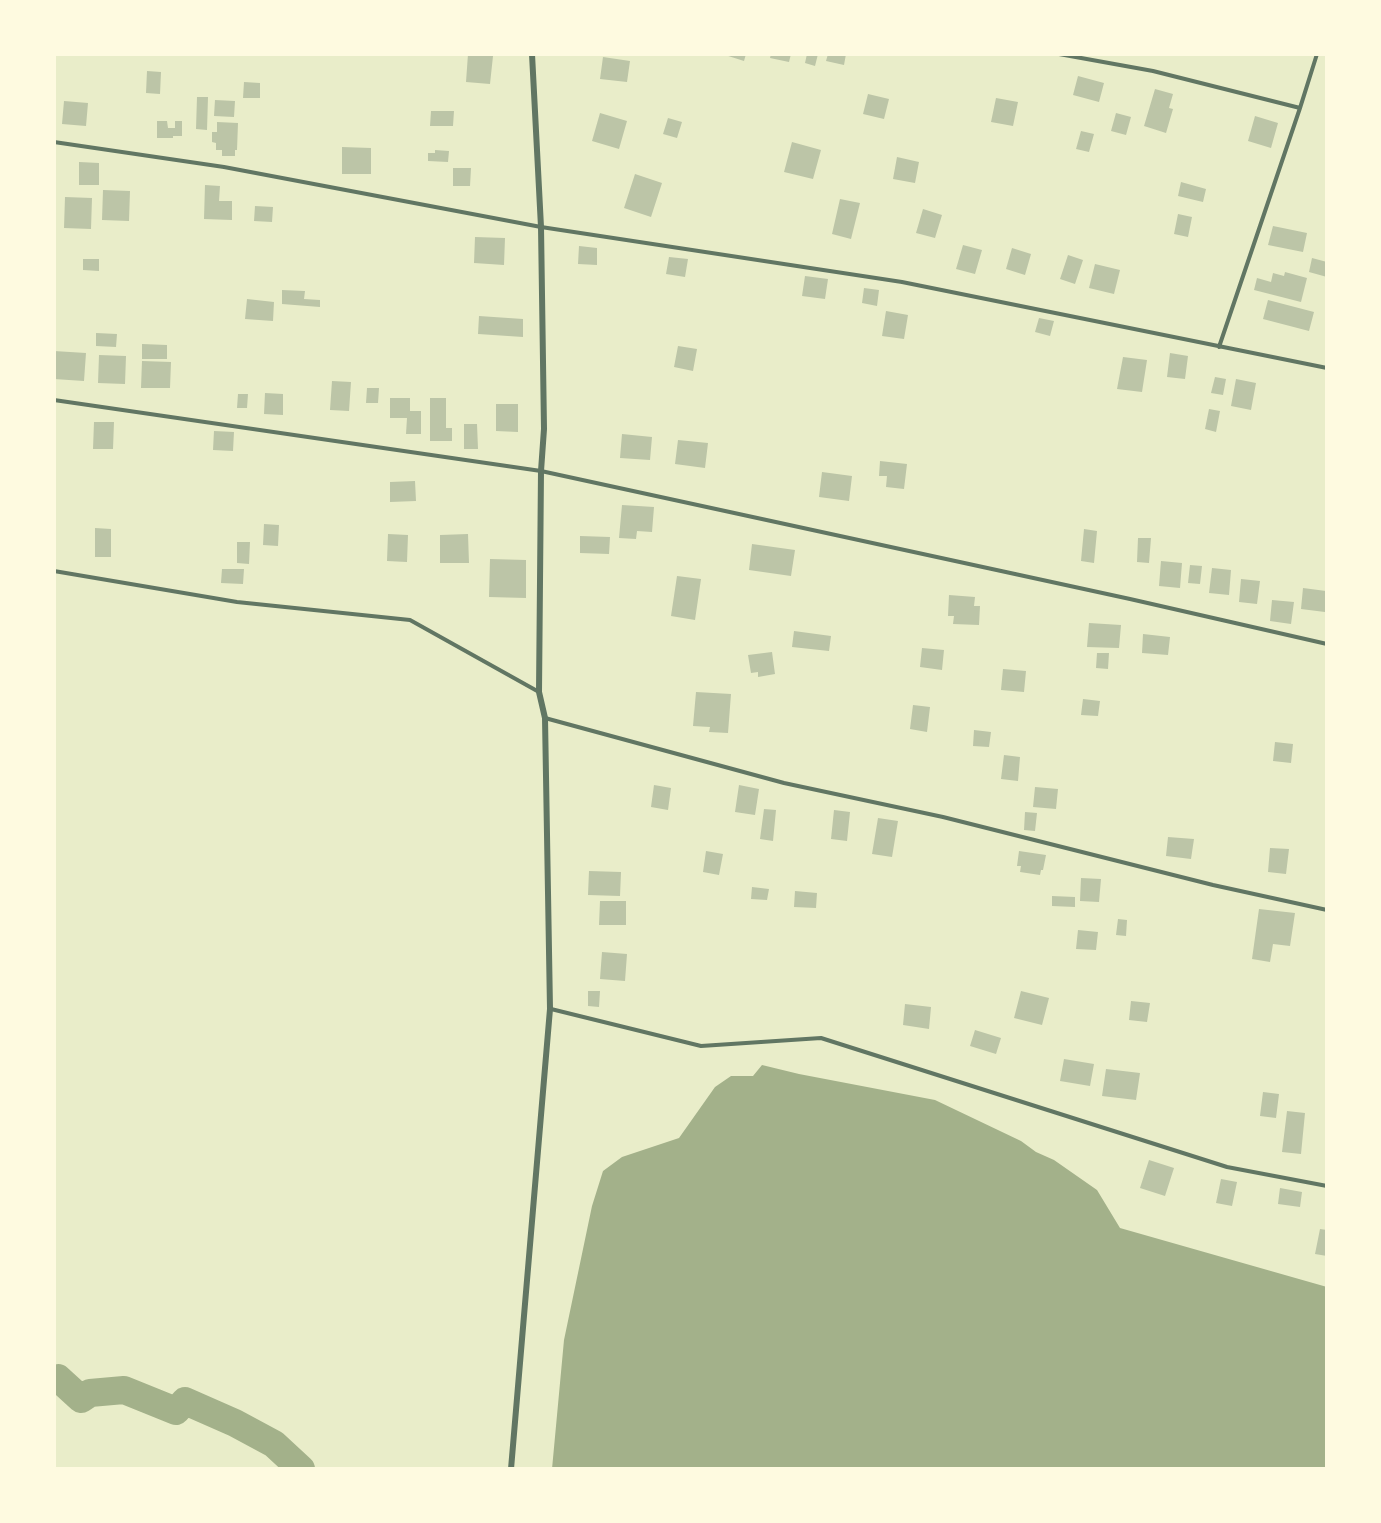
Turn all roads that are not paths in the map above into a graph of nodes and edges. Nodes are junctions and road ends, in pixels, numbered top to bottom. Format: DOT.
graph roads {
  1 [pos="532,54"];
  2 [pos="1059,54"];
  3 [pos="1317,54"];
  4 [pos="1300,108"];
  5 [pos="54,142"];
  6 [pos="541,227"];
  7 [pos="1219,347"];
  8 [pos="1327,368"];
  9 [pos="54,400"];
  10 [pos="541,471"];
  11 [pos="54,571"];
  12 [pos="1327,644"];
  13 [pos="539,692"];
  14 [pos="545,718"];
  15 [pos="1327,910"];
  16 [pos="550,1009"];
  17 [pos="1327,1186"];
  18 [pos="511,1469"];
  1 -- 6 [label="street"];
  2 -- 4 [label="lane"];
  3 -- 4 [label="lane"];
  4 -- 7 [label="lane"];
  5 -- 6 [label="lane"];
  6 -- 7 [label="lane"];
  6 -- 10 [label="street"];
  7 -- 8 [label="lane"];
  9 -- 10 [label="lane"];
  10 -- 12 [label="lane"];
  10 -- 13 [label="street"];
  11 -- 13 [label="lane"];
  13 -- 14 [label="lane"];
  14 -- 15 [label="lane"];
  14 -- 16 [label="street"];
  16 -- 17 [label="lane"];
  16 -- 18 [label="street"];
}
